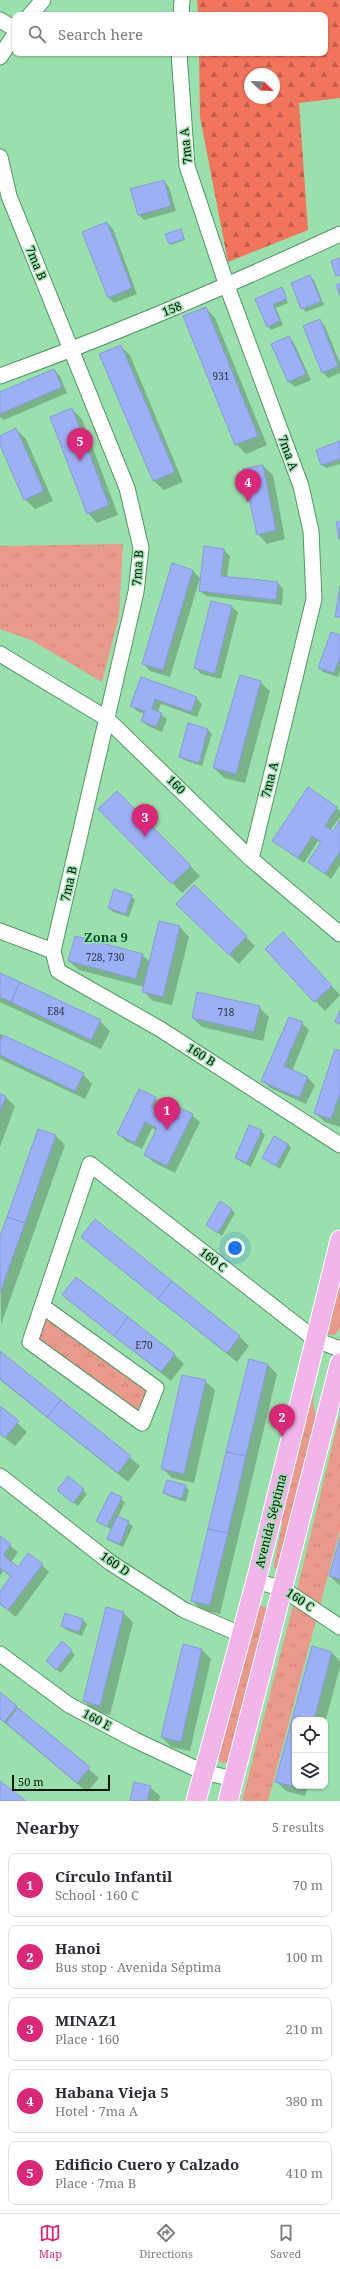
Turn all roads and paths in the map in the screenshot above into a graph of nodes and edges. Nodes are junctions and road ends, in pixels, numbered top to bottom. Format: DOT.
graph roads {
  1 [pos="43,0"];
  2 [pos="182,0"];
  3 [pos="33,12"];
  4 [pos="181,12"];
  5 [pos="0,20"];
  6 [pos="12,27"];
  7 [pos="12,39"];
  8 [pos="179,56"];
  9 [pos="0,57"];
  10 [pos="0,157"];
  11 [pos="340,234"];
  12 [pos="227,286"];
  13 [pos="72,350"];
  14 [pos="0,376"];
  15 [pos="0,654"];
  16 [pos="106,718"];
  17 [pos="251,859"];
  18 [pos="0,930"];
  19 [pos="340,934"];
  20 [pos="53,951"];
  21 [pos="58,971"];
  22 [pos="340,1145"];
  23 [pos="340,1240"];
  24 [pos="42,1306"];
  25 [pos="316,1340"];
  26 [pos="340,1349"];
  27 [pos="340,1363"];
  28 [pos="0,1476"];
  29 [pos="256,1581"];
  30 [pos="283,1589"];
  31 [pos="340,1627"];
  32 [pos="240,1634"];
  33 [pos="0,1654"];
  34 [pos="203,1772"];
  35 [pos="234,1779"];
  36 [pos="196,1801"];
  37 [pos="228,1801"];
  1 -- 3 [label="street"];
  2 -- 4 [label="street"];
  5 -- 6 [label="street"];
  7 -- 9 [label="street"];
  8 -- 12 [label="street, 7ma A"];
  10 -- 13 [label="street, 7ma B"];
  11 -- 12 [label="street, 158"];
  12 -- 13 [label="street, 158"];
  12 -- 17 [label="street, 7ma A"];
  13 -- 14 [label="street, 158"];
  13 -- 16 [label="street, 7ma B"];
  15 -- 16 [label="street, 160"];
  16 -- 17 [label="street, 160"];
  16 -- 20 [label="street, 7ma B"];
  17 -- 19 [label="street, 160"];
  18 -- 20 [label="street"];
  20 -- 21 [label="street, 7ma B"];
  21 -- 22 [label="street, 160 B"];
  23 -- 25 [label="main road, Avenida Séptima"];
  24 -- 24 [label="street"];
  24 -- 25 [label="street, 160 C"];
  25 -- 26 [label="street, 160 C"];
  25 -- 29 [label="main road, Avenida Séptima"];
  27 -- 30 [label="main road"];
  28 -- 32 [label="street, 160 D"];
  29 -- 30 [label="street, 160 C"];
  29 -- 32 [label="main road, Avenida Séptima"];
  30 -- 31 [label="street, 160 C"];
  30 -- 35 [label="main road"];
  32 -- 34 [label="main road, Avenida Séptima"];
  33 -- 34 [label="street, 160 E"];
  34 -- 35 [label="street"];
  34 -- 36 [label="main road, Avenida Séptima"];
  35 -- 37 [label="main road"];
}
